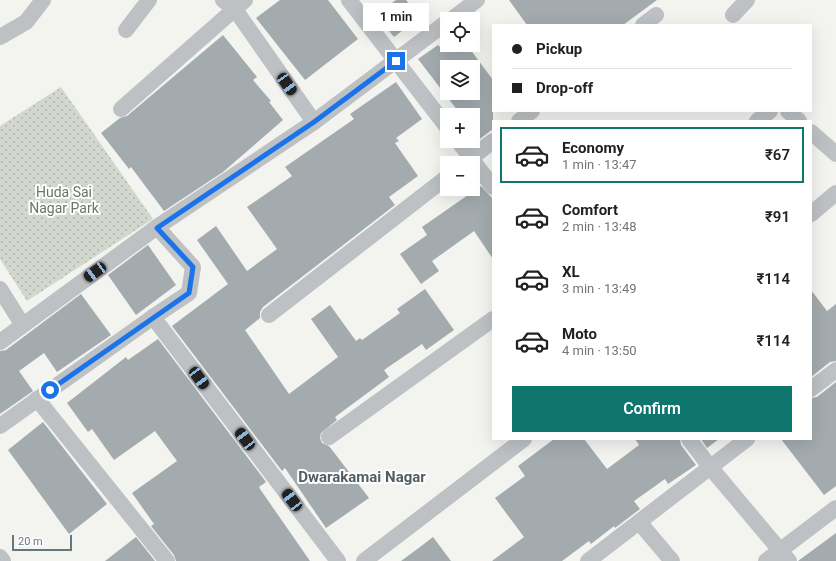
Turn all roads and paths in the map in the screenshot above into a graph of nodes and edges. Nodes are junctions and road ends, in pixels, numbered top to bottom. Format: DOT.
graph roads {
  1 [pos="43,0"];
  2 [pos="149,0"];
  3 [pos="349,0"];
  4 [pos="477,0"];
  5 [pos="747,0"];
  6 [pos="234,3"];
  7 [pos="461,12"];
  8 [pos="656,15"];
  9 [pos="733,15"];
  10 [pos="644,24"];
  11 [pos="440,27"];
  12 [pos="126,30"];
  13 [pos="0,37"];
  14 [pos="396,61"];
  15 [pos="120,109"];
  16 [pos="531,112"];
  17 [pos="769,112"];
  18 [pos="789,112"];
  19 [pos="440,118"];
  20 [pos="520,120"];
  21 [pos="758,120"];
  22 [pos="798,120"];
  23 [pos="314,122"];
  24 [pos="812,133"];
  25 [pos="492,142"];
  26 [pos="836,154"];
  27 [pos="473,156"];
  28 [pos="480,172"];
  29 [pos="440,182"];
  30 [pos="492,185"];
  31 [pos="836,193"];
  32 [pos="812,213"];
  33 [pos="157,228"];
  34 [pos="0,289"];
  35 [pos="269,315"];
  36 [pos="153,317"];
  37 [pos="492,320"];
  38 [pos="22,324"];
  39 [pos="0,342"];
  40 [pos="836,370"];
  41 [pos="812,388"];
  42 [pos="37,399"];
  43 [pos="0,426"];
  44 [pos="329,437"];
  45 [pos="523,440"];
  46 [pos="690,440"];
  47 [pos="746,440"];
  48 [pos="710,467"];
  49 [pos="836,508"];
  50 [pos="639,522"];
  51 [pos="785,555"];
  52 [pos="0,557"];
  53 [pos="3,561"];
  54 [pos="167,561"];
  55 [pos="338,561"];
  56 [pos="364,561"];
  57 [pos="588,561"];
  58 [pos="672,561"];
  59 [pos="766,561"];
  1 -- 13 [label="street"];
  2 -- 12 [label="street"];
  3 -- 14 [label="street"];
  4 -- 7 [label="street"];
  5 -- 9 [label="street"];
  6 -- 15 [label="street"];
  6 -- 23 [label="street"];
  8 -- 10 [label="street"];
  11 -- 14 [label="street"];
  14 -- 19 [label="street"];
  14 -- 23 [label="street"];
  16 -- 20 [label="street"];
  17 -- 21 [label="street"];
  18 -- 22 [label="street"];
  23 -- 33 [label="street"];
  24 -- 26 [label="street"];
  25 -- 27 [label="street"];
  28 -- 30 [label="street"];
  29 -- 35 [label="street"];
  31 -- 32 [label="street"];
  33 -- 36 [label="street"];
  33 -- 38 [label="street"];
  34 -- 38 [label="street"];
  36 -- 42 [label="street"];
  36 -- 55 [label="street"];
  37 -- 44 [label="street"];
  38 -- 39 [label="street"];
  40 -- 41 [label="street"];
  42 -- 43 [label="street"];
  42 -- 54 [label="street"];
  45 -- 56 [label="street"];
  46 -- 48 [label="street"];
  47 -- 48 [label="street"];
  48 -- 50 [label="street"];
  48 -- 51 [label="street"];
  49 -- 51 [label="street"];
  50 -- 57 [label="street"];
  50 -- 58 [label="street"];
  51 -- 59 [label="street"];
  52 -- 53 [label="street"];
}
